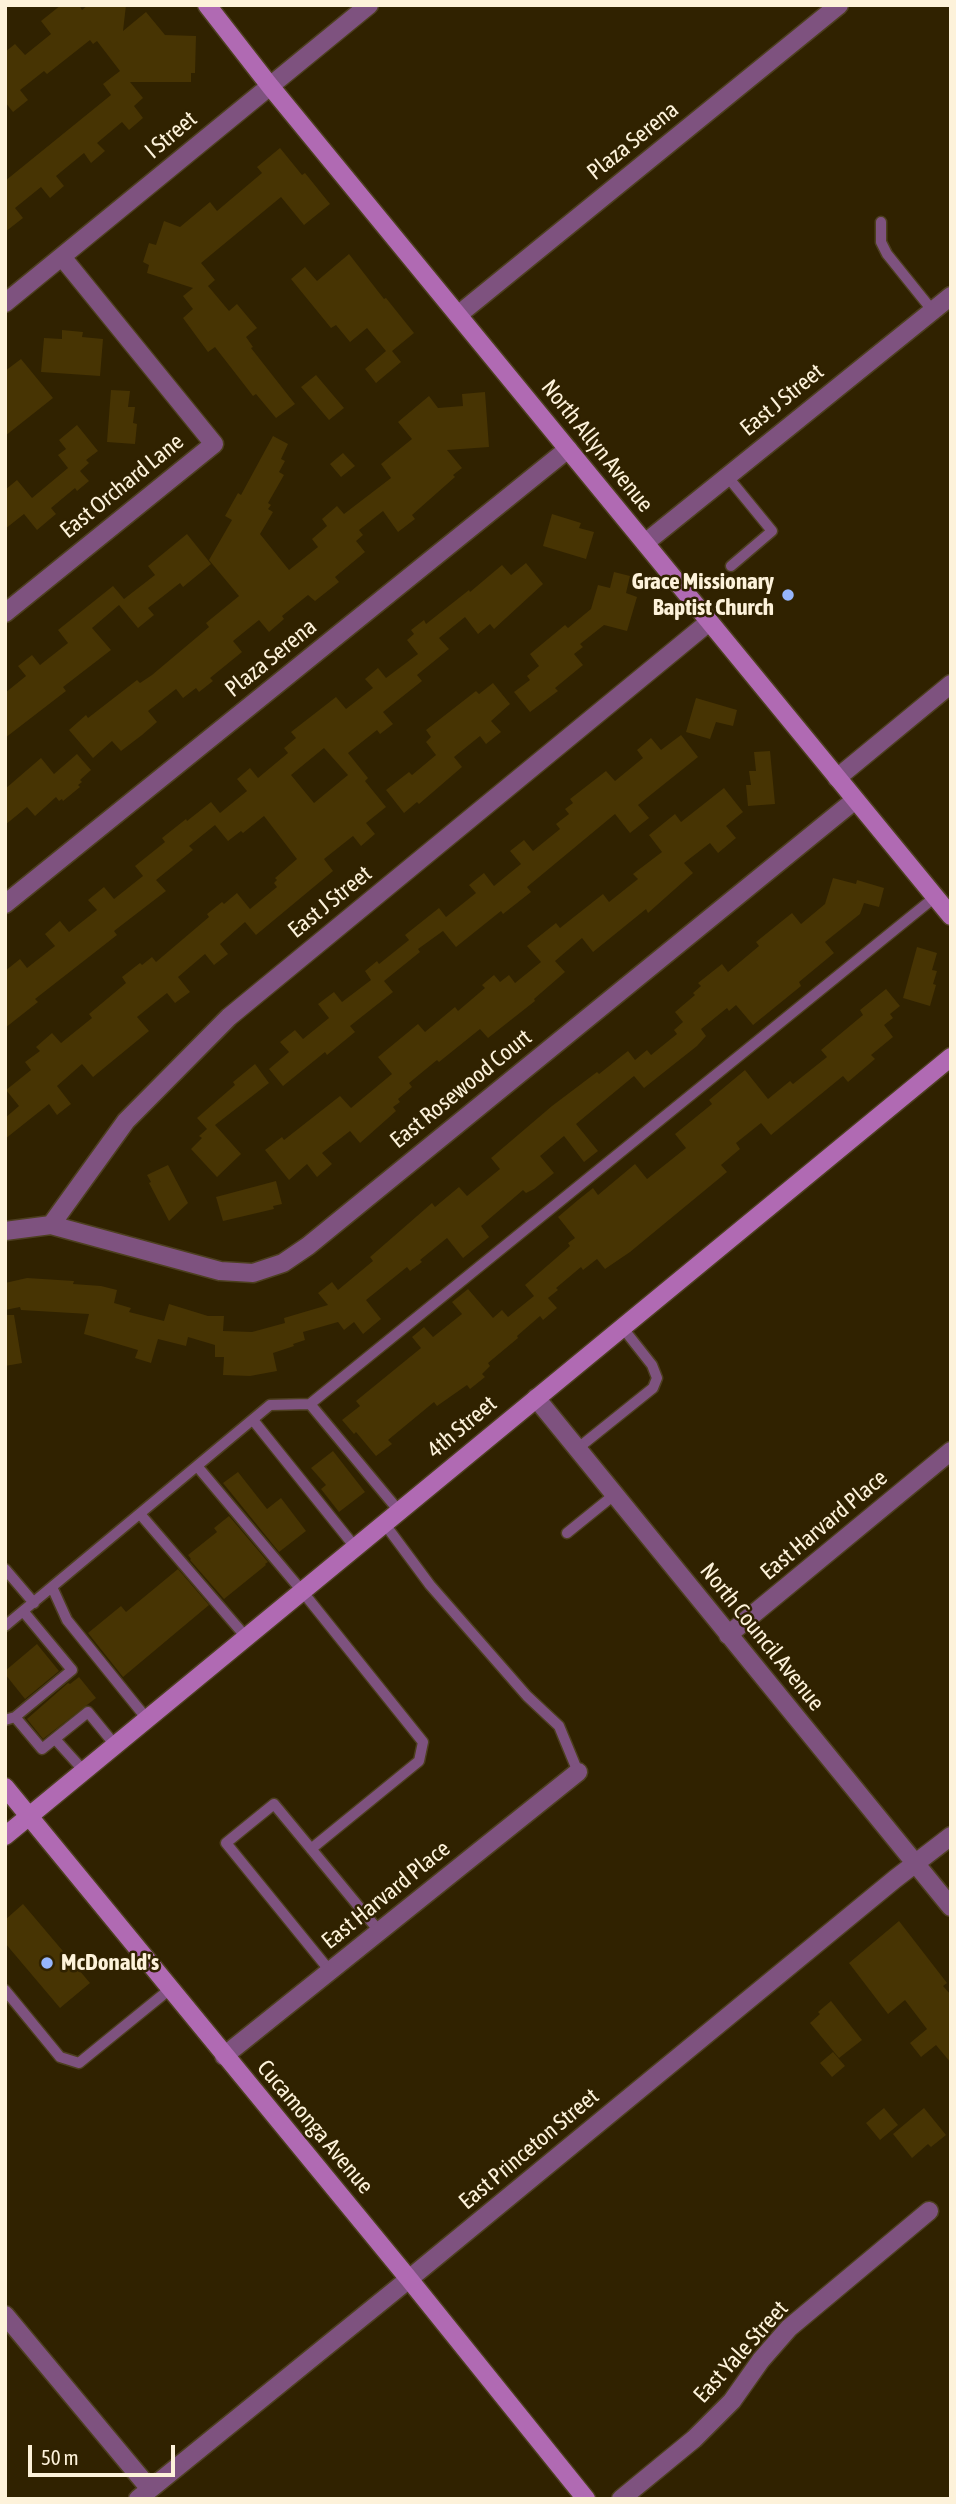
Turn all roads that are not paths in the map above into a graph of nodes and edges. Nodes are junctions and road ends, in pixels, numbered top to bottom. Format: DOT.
graph roads {
  1 [pos="207,5"];
  2 [pos="369,5"];
  3 [pos="839,5"];
  4 [pos="270,86"];
  5 [pos="881,222"];
  6 [pos="62,257"];
  7 [pos="951,296"];
  8 [pos="5,303"];
  9 [pos="933,310"];
  10 [pos="458,315"];
  11 [pos="568,449"];
  12 [pos="727,476"];
  13 [pos="645,543"];
  14 [pos="731,566"];
  15 [pos="5,613"];
  16 [pos="709,622"];
  17 [pos="951,684"];
  18 [pos="837,778"];
  19 [pos="855,800"];
  20 [pos="934,897"];
  21 [pos="5,904"];
  22 [pos="951,916"];
  23 [pos="951,1058"];
  24 [pos="51,1225"];
  25 [pos="5,1231"];
  26 [pos="622,1327"];
  27 [pos="536,1398"];
  28 [pos="310,1404"];
  29 [pos="253,1420"];
  30 [pos="577,1449"];
  31 [pos="951,1451"];
  32 [pos="197,1466"];
  33 [pos="614,1495"];
  34 [pos="399,1511"];
  35 [pos="140,1514"];
  36 [pos="384,1523"];
  37 [pos="568,1532"];
  38 [pos="355,1547"];
  39 [pos="5,1569"];
  40 [pos="52,1587"];
  41 [pos="302,1591"];
  42 [pos="34,1603"];
  43 [pos="23,1611"];
  44 [pos="5,1626"];
  45 [pos="728,1635"];
  46 [pos="246,1637"];
  47 [pos="10,1718"];
  48 [pos="147,1719"];
  49 [pos="55,1739"];
  50 [pos="115,1745"];
  51 [pos="84,1771"];
  52 [pos="578,1772"];
  53 [pos="5,1787"];
  54 [pos="29,1816"];
  55 [pos="5,1836"];
  56 [pos="951,1836"];
  57 [pos="311,1849"];
  58 [pos="915,1863"];
  59 [pos="951,1907"];
  60 [pos="379,1931"];
  61 [pos="330,1971"];
  62 [pos="170,1989"];
  63 [pos="5,1990"];
  64 [pos="224,2056"];
  65 [pos="929,2211"];
  66 [pos="410,2279"];
  67 [pos="5,2315"];
  68 [pos="144,2494"];
  69 [pos="586,2499"];
  70 [pos="621,2499"];
  1 -- 4 [label="street, North Allyn Avenue"];
  2 -- 4 [label="street, I Street"];
  3 -- 10 [label="street, Plaza Serena"];
  4 -- 6 [label="street, I Street"];
  4 -- 10 [label="street, North Allyn Avenue"];
  5 -- 9 [label="lane"];
  6 -- 8 [label="street, I Street"];
  6 -- 15 [label="street, East Orchard Lane"];
  7 -- 9 [label="street, East J Street"];
  9 -- 12 [label="street, East J Street"];
  10 -- 11 [label="street, North Allyn Avenue"];
  11 -- 13 [label="street, North Allyn Avenue"];
  11 -- 21 [label="street, Plaza Serena"];
  12 -- 13 [label="street, East J Street"];
  12 -- 14 [label="lane"];
  13 -- 16 [label="street, North Allyn Avenue"];
  16 -- 18 [label="street, North Allyn Avenue"];
  16 -- 24 [label="street, East J Street"];
  17 -- 18 [label="street"];
  18 -- 19 [label="street, North Allyn Avenue"];
  19 -- 20 [label="street, North Allyn Avenue"];
  19 -- 24 [label="street, East Rosewood Court"];
  20 -- 22 [label="street, North Allyn Avenue"];
  20 -- 28 [label="lane"];
  23 -- 26 [label="street, 4th Street"];
  24 -- 25 [label="street"];
  26 -- 27 [label="street, 4th Street"];
  26 -- 30 [label="lane"];
  27 -- 30 [label="street, North Council Avenue"];
  27 -- 34 [label="street, 4th Street"];
  28 -- 29 [label="lane"];
  28 -- 34 [label="lane"];
  29 -- 32 [label="lane"];
  29 -- 38 [label="lane"];
  30 -- 33 [label="street, North Council Avenue"];
  31 -- 45 [label="street, East Harvard Place"];
  32 -- 35 [label="lane"];
  32 -- 41 [label="lane"];
  33 -- 37 [label="lane"];
  33 -- 45 [label="street, North Council Avenue"];
  34 -- 36 [label="street, 4th Street"];
  35 -- 40 [label="lane"];
  35 -- 46 [label="lane"];
  36 -- 38 [label="street, 4th Street"];
  36 -- 52 [label="lane"];
  38 -- 41 [label="street, 4th Street"];
  39 -- 42 [label="lane"];
  40 -- 42 [label="lane"];
  40 -- 48 [label="lane"];
  41 -- 46 [label="street, 4th Street"];
  41 -- 57 [label="lane"];
  42 -- 43 [label="lane"];
  43 -- 44 [label="lane"];
  43 -- 47 [label="lane"];
  45 -- 58 [label="street, North Council Avenue"];
  46 -- 48 [label="street, 4th Street"];
  47 -- 49 [label="lane"];
  48 -- 50 [label="street, 4th Street"];
  49 -- 50 [label="lane"];
  49 -- 51 [label="lane"];
  50 -- 51 [label="street, 4th Street"];
  51 -- 54 [label="street, 4th Street"];
  52 -- 60 [label="street, East Harvard Place"];
  53 -- 54 [label="street, Cucamonga Avenue"];
  54 -- 55 [label="street, 4th Street"];
  54 -- 62 [label="street, Cucamonga Avenue"];
  56 -- 58 [label="street, East Princeton Street"];
  57 -- 60 [label="lane"];
  57 -- 61 [label="lane"];
  58 -- 59 [label="street, North Council Avenue"];
  58 -- 66 [label="street, East Princeton Street"];
  60 -- 61 [label="street, East Harvard Place"];
  61 -- 64 [label="street, East Harvard Place"];
  62 -- 63 [label="lane"];
  62 -- 64 [label="street, Cucamonga Avenue"];
  64 -- 66 [label="street, Cucamonga Avenue"];
  65 -- 70 [label="street, East Yale Street"];
  66 -- 68 [label="street, East Princeton Street"];
  66 -- 69 [label="street, Cucamonga Avenue"];
  67 -- 68 [label="street"];
}
